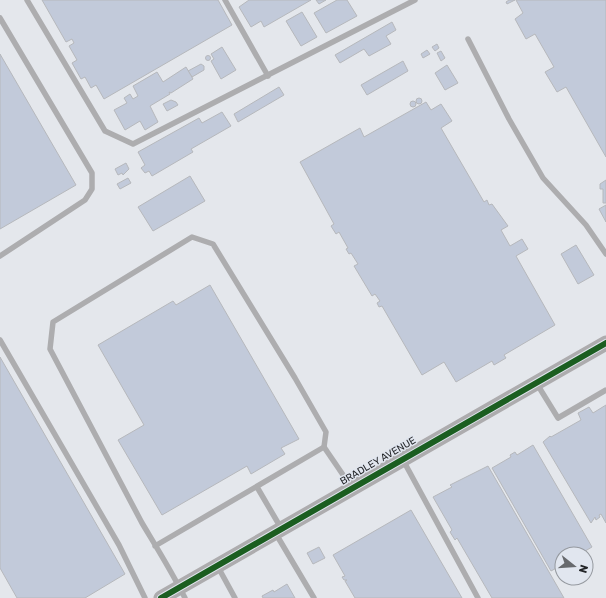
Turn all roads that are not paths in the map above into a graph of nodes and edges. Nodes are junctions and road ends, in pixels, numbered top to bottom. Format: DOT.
graph roads {
  1 [pos="27,0"];
  2 [pos="225,0"];
  3 [pos="415,0"];
  4 [pos="0,18"];
  5 [pos="468,39"];
  6 [pos="268,76"];
  7 [pos="606,254"];
  8 [pos="0,256"];
  9 [pos="0,340"];
  10 [pos="606,343"];
  11 [pos="536,383"];
  12 [pos="606,390"];
  13 [pos="324,447"];
  14 [pos="402,459"];
  15 [pos="257,487"];
  16 [pos="352,488"];
  17 [pos="278,530"];
  18 [pos="155,546"];
  19 [pos="217,565"];
  20 [pos="182,592"];
  21 [pos="146,598"];
  22 [pos="161,598"];
  23 [pos="235,598"];
  24 [pos="314,598"];
  25 [pos="478,598"];
  1 -- 6 [label="lane"];
  2 -- 6 [label="lane"];
  3 -- 6 [label="lane"];
  4 -- 8 [label="lane"];
  5 -- 7 [label="lane"];
  9 -- 21 [label="lane"];
  10 -- 11 [label="street, BRADLEY AVENUE"];
  11 -- 12 [label="lane"];
  11 -- 14 [label="street, BRADLEY AVENUE"];
  13 -- 15 [label="lane"];
  13 -- 16 [label="lane"];
  13 -- 18 [label="lane"];
  14 -- 16 [label="street, BRADLEY AVENUE"];
  14 -- 25 [label="lane"];
  15 -- 17 [label="lane"];
  15 -- 18 [label="lane"];
  16 -- 17 [label="street, BRADLEY AVENUE"];
  17 -- 19 [label="street, BRADLEY AVENUE"];
  17 -- 24 [label="lane"];
  18 -- 20 [label="lane"];
  19 -- 20 [label="street, BRADLEY AVENUE"];
  19 -- 23 [label="lane"];
  20 -- 22 [label="street, BRADLEY AVENUE"];
}
